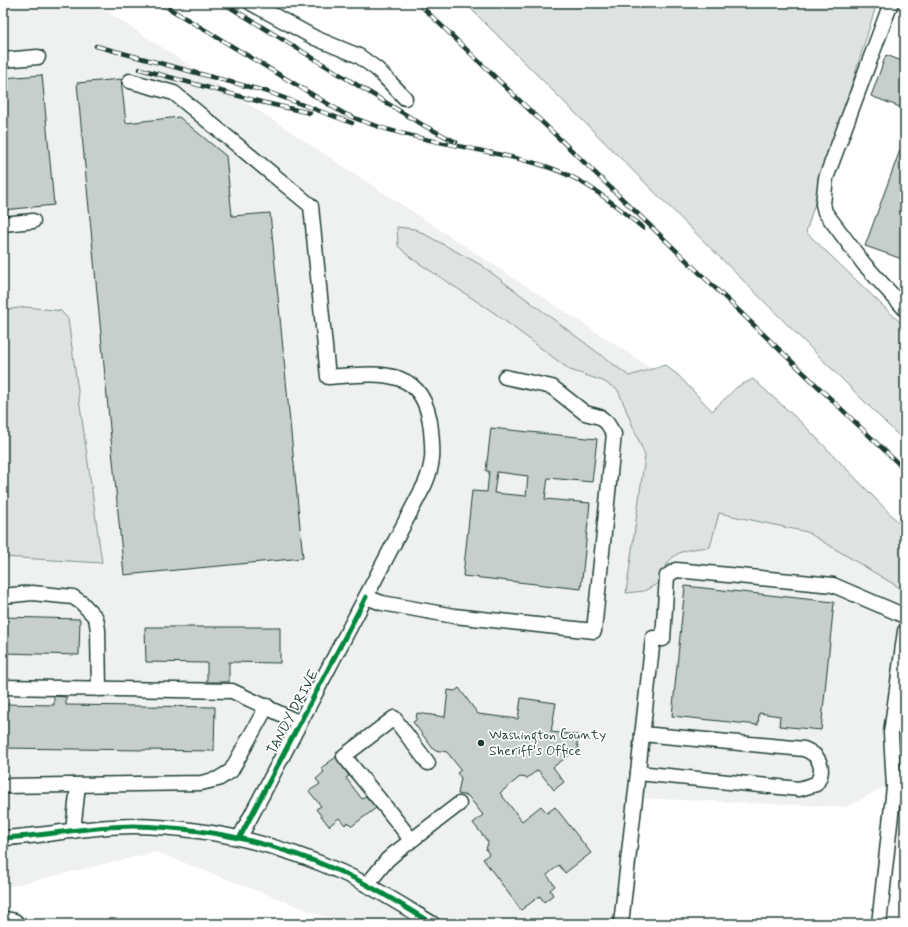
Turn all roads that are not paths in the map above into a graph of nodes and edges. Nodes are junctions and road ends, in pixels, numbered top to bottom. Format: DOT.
graph roads {
  1 [pos="251,3"];
  2 [pos="891,3"];
  3 [pos="38,57"];
  4 [pos="3,60"];
  5 [pos="130,81"];
  6 [pos="404,98"];
  7 [pos="33,221"];
  8 [pos="3,224"];
  9 [pos="886,290"];
  10 [pos="905,296"];
  11 [pos="905,309"];
  12 [pos="505,377"];
  13 [pos="3,596"];
  14 [pos="366,598"];
  15 [pos="905,616"];
  16 [pos="905,631"];
  17 [pos="3,687"];
  18 [pos="99,689"];
  19 [pos="266,706"];
  20 [pos="300,723"];
  21 [pos="642,734"];
  22 [pos="428,763"];
  23 [pos="638,773"];
  24 [pos="78,785"];
  25 [pos="3,786"];
  26 [pos="458,804"];
  27 [pos="73,831"];
  28 [pos="240,837"];
  29 [pos="3,838"];
  30 [pos="411,840"];
  31 [pos="367,885"];
  32 [pos="3,922"];
  33 [pos="13,924"];
  34 [pos="433,924"];
  35 [pos="621,924"];
  36 [pos="880,924"];
  1 -- 6 [label="street"];
  2 -- 9 [label="street"];
  3 -- 4 [label="street"];
  5 -- 14 [label="street, TANDY DRIVE"];
  7 -- 8 [label="street"];
  9 -- 10 [label="street"];
  9 -- 11 [label="street"];
  12 -- 14 [label="street"];
  13 -- 18 [label="street"];
  14 -- 20 [label="street, TANDY DRIVE"];
  15 -- 21 [label="street"];
  16 -- 36 [label="street"];
  17 -- 18 [label="street"];
  18 -- 19 [label="street"];
  19 -- 20 [label="street"];
  19 -- 24 [label="street"];
  20 -- 28 [label="street, TANDY DRIVE"];
  21 -- 23 [label="street"];
  21 -- 23 [label="street"];
  22 -- 30 [label="street"];
  23 -- 35 [label="street"];
  24 -- 25 [label="street"];
  24 -- 27 [label="street"];
  26 -- 30 [label="street"];
  27 -- 28 [label="street"];
  27 -- 29 [label="street"];
  28 -- 31 [label="street"];
  30 -- 31 [label="street"];
  31 -- 34 [label="street"];
  32 -- 33 [label="highway"];
}
